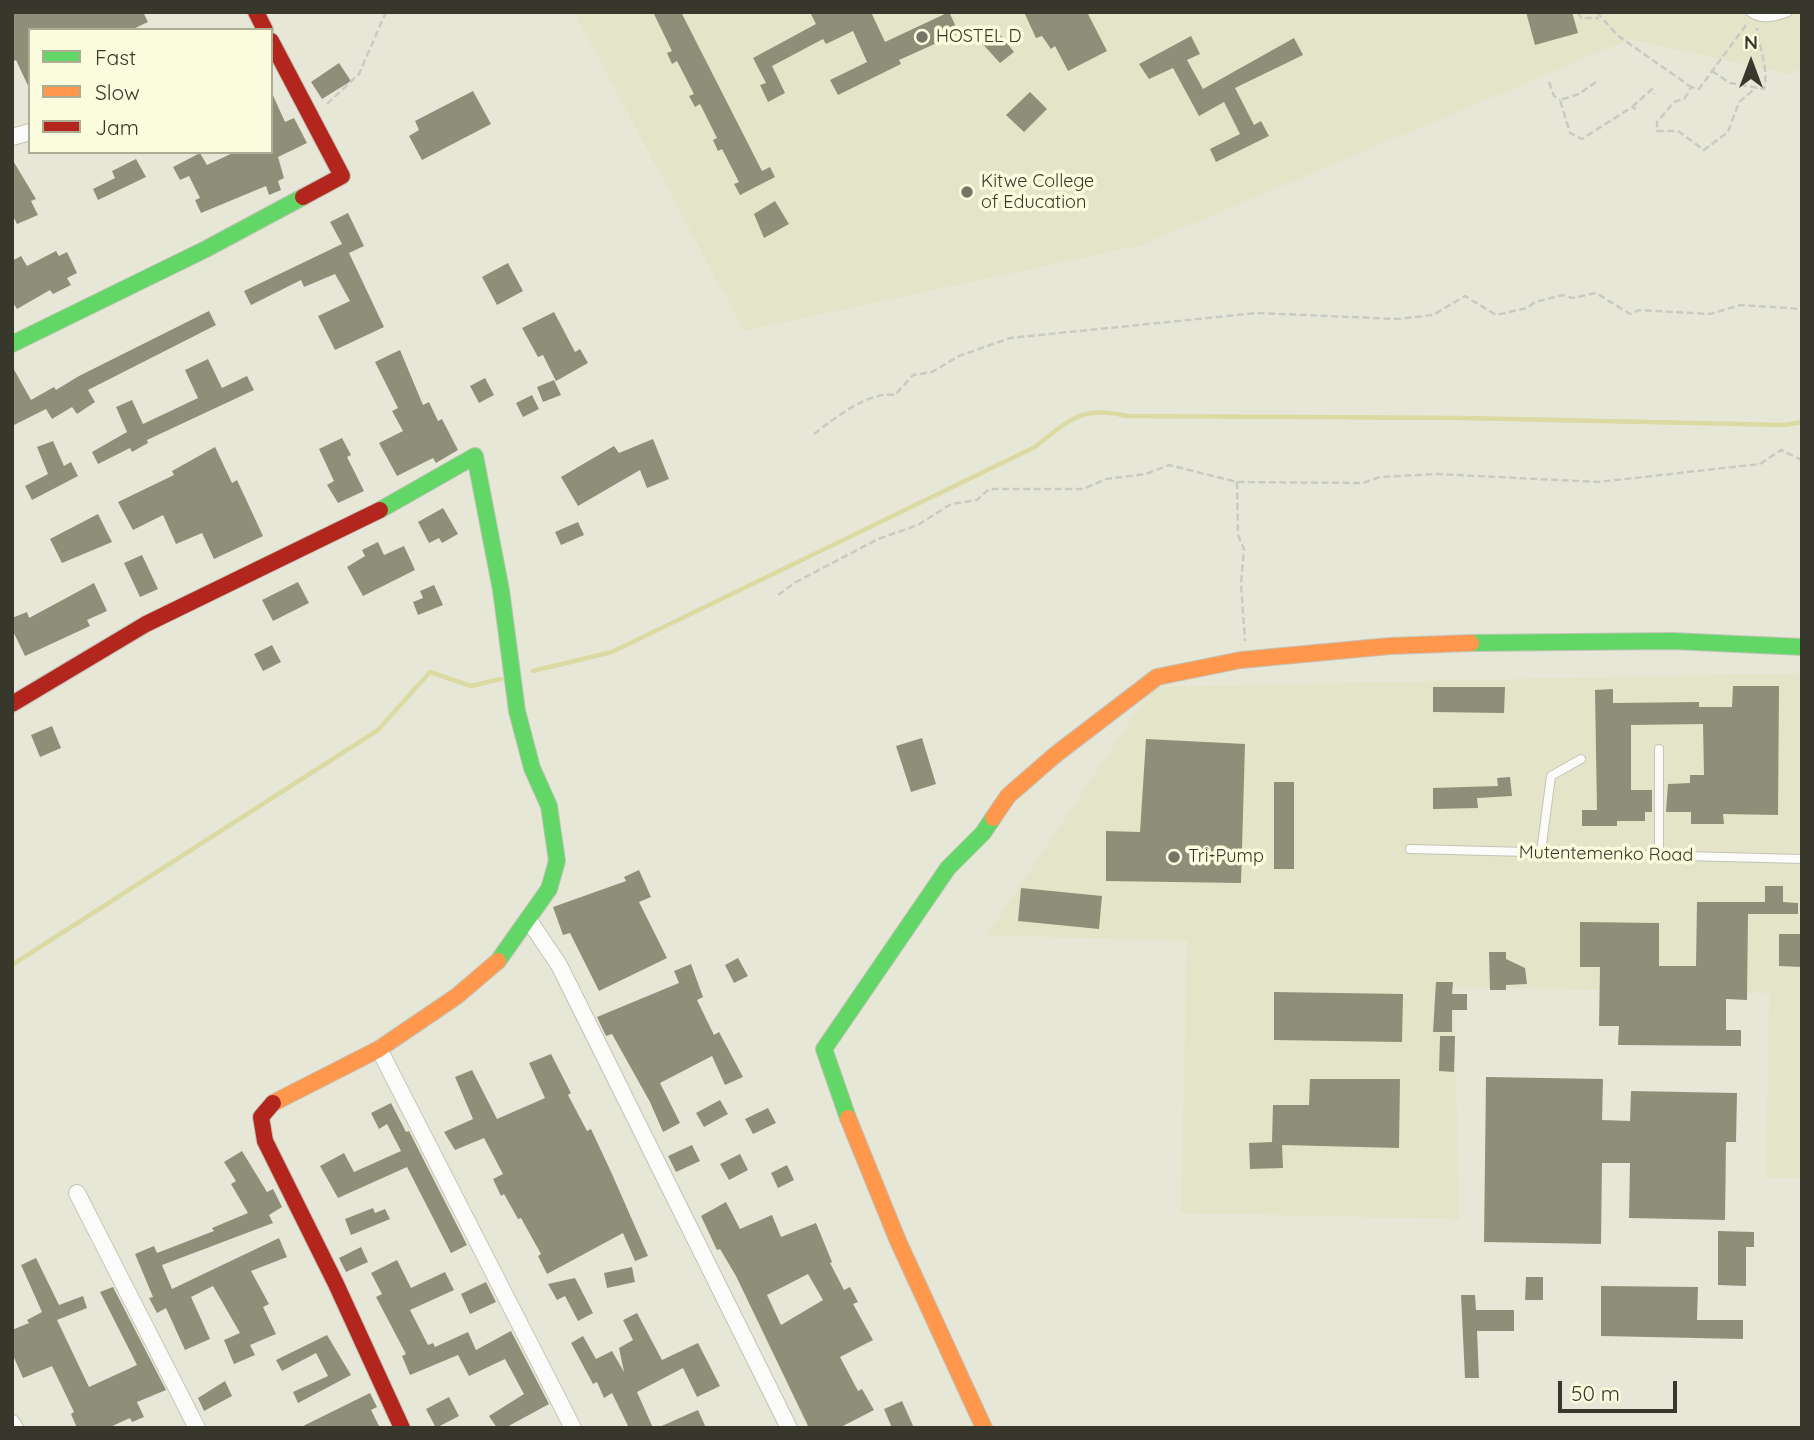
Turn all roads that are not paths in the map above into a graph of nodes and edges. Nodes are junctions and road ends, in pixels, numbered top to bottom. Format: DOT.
graph roads {
  1 [pos="1788,12"];
  2 [pos="1753,15"];
  3 [pos="273,45"];
  4 [pos="12,344"];
  5 [pos="1802,647"];
  6 [pos="12,704"];
  7 [pos="1659,749"];
  8 [pos="1581,759"];
  9 [pos="1410,849"];
  10 [pos="1541,852"];
  11 [pos="1659,855"];
  12 [pos="1802,859"];
  13 [pos="528,919"];
  14 [pos="379,1049"];
  15 [pos="77,1193"];
  16 [pos="12,1423"];
  17 [pos="15,1428"];
  18 [pos="197,1428"];
  19 [pos="402,1428"];
  20 [pos="573,1428"];
  21 [pos="789,1428"];
  22 [pos="984,1428"];
  1 -- 2 [label="lane"];
  3 -- 4 [label="street"];
  5 -- 22 [label="street"];
  6 -- 13 [label="street"];
  7 -- 11 [label="lane"];
  8 -- 10 [label="lane"];
  9 -- 10 [label="lane, Mutentemenko Road"];
  10 -- 11 [label="lane, Mutentemenko Road"];
  11 -- 12 [label="lane, Mutentemenko Road"];
  13 -- 14 [label="street"];
  13 -- 21 [label="street"];
  14 -- 19 [label="street"];
  14 -- 20 [label="street"];
  15 -- 18 [label="street"];
  16 -- 17 [label="street"];
}
